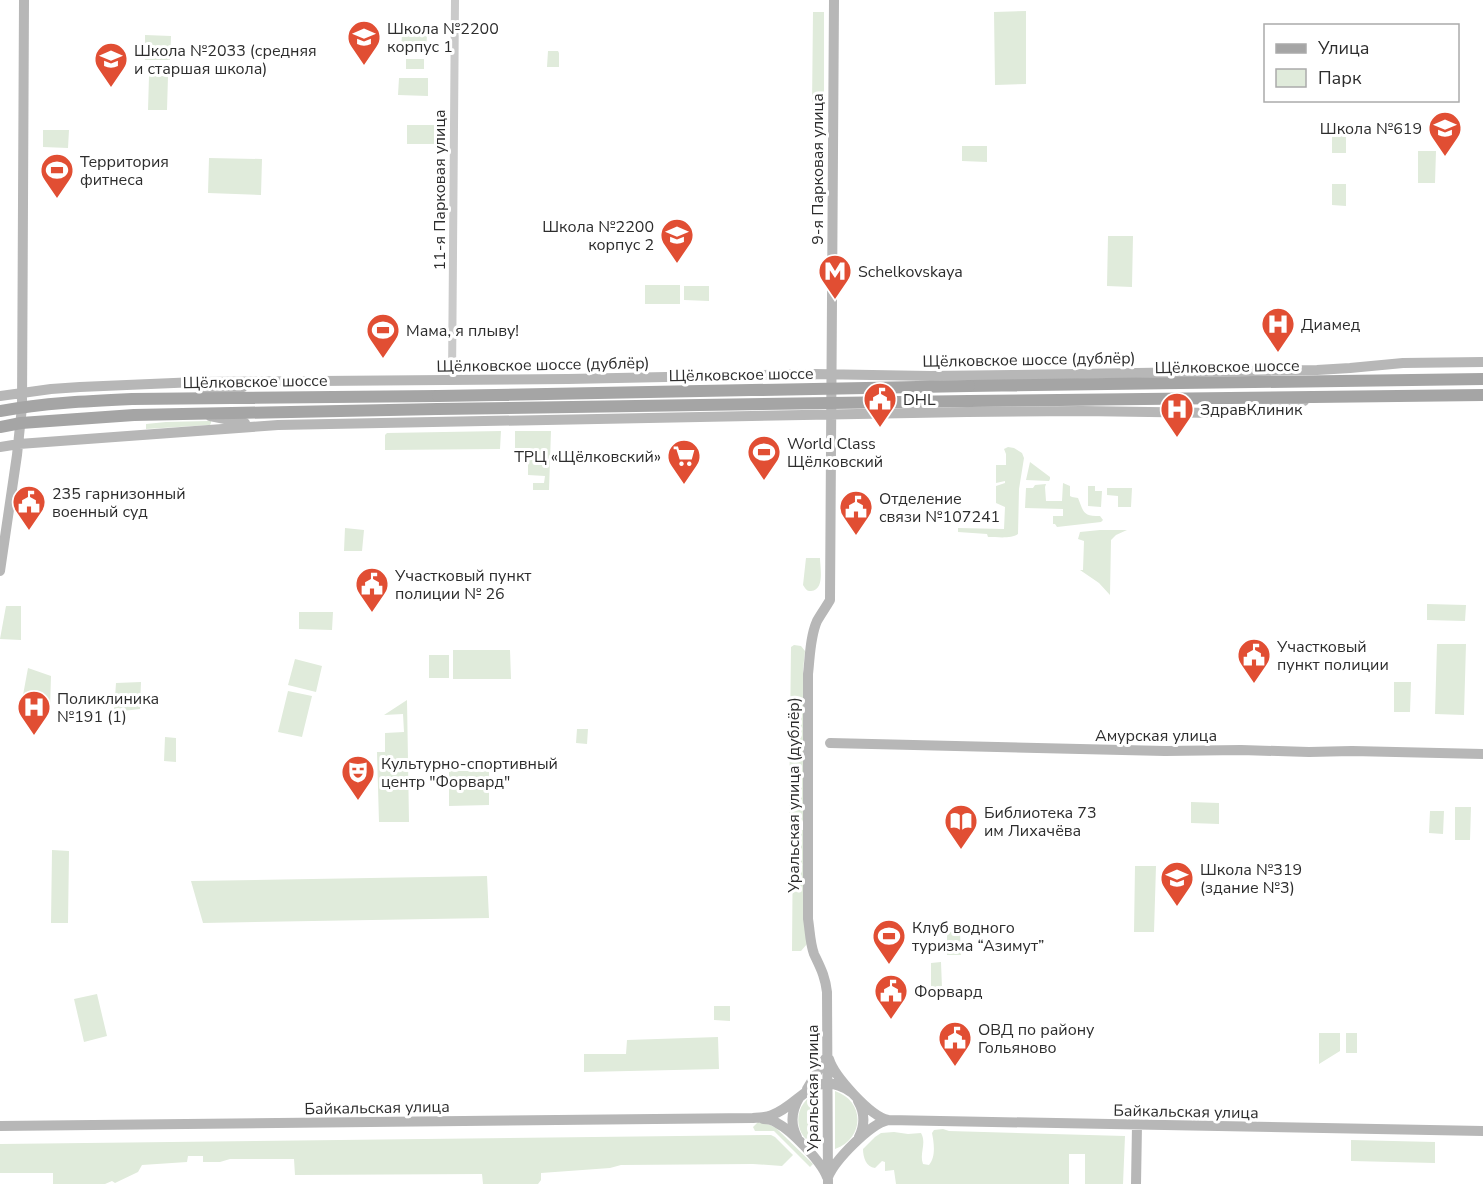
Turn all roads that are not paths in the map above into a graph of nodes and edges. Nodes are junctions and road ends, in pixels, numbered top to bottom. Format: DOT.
graph roads {
  1 [pos="24,0"];
  2 [pos="455,0"];
  3 [pos="834,0"];
  4 [pos="1483,362"];
  5 [pos="1152,372"];
  6 [pos="831,374"];
  7 [pos="769,375"];
  8 [pos="1483,378"];
  9 [pos="452,380"];
  10 [pos="270,382"];
  11 [pos="1251,382"];
  12 [pos="22,392"];
  13 [pos="1483,395"];
  14 [pos="0,396"];
  15 [pos="177,398"];
  16 [pos="1322,398"];
  17 [pos="22,407"];
  18 [pos="0,411"];
  19 [pos="180,414"];
  20 [pos="831,415"];
  21 [pos="772,416"];
  22 [pos="21,423"];
  23 [pos="278,425"];
  24 [pos="0,427"];
  25 [pos="19,444"];
  26 [pos="0,447"];
  27 [pos="0,571"];
  28 [pos="830,743"];
  29 [pos="1483,754"];
  30 [pos="827,992"];
  31 [pos="827,1050"];
  32 [pos="827,1084"];
  33 [pos="805,1092"];
  34 [pos="853,1094"];
  35 [pos="753,1118"];
  36 [pos="888,1120"];
  37 [pos="1137,1125"];
  38 [pos="0,1126"];
  39 [pos="1483,1131"];
  40 [pos="800,1142"];
  41 [pos="856,1142"];
  42 [pos="828,1155"];
  43 [pos="828,1182"];
  44 [pos="1136,1184"];
  1 -- 12 [label="street"];
  2 -- 9 [label="street, 11-я Парковая улица"];
  3 -- 6 [label="street, 9-я Парковая улица"];
  4 -- 5 [label="street, Щёлковское шоссе (дублёр)"];
  5 -- 6 [label="street, Щёлковское шоссе (дублёр)"];
  5 -- 11 [label="street"];
  6 -- 7 [label="street, Щёлковское шоссе (дублёр)"];
  6 -- 20 [label="street"];
  7 -- 9 [label="street, Щёлковское шоссе (дублёр)"];
  7 -- 21 [label="street"];
  8 -- 11 [label="main road, Щёлковское шоссе"];
  9 -- 10 [label="street, Щёлковское шоссе (дублёр)"];
  10 -- 12 [label="street, Щёлковское шоссе (дублёр)"];
  10 -- 15 [label="street"];
  11 -- 15 [label="main road, Щёлковское шоссе, bridge"];
  12 -- 14 [label="street, Щёлковское шоссе (дублёр)"];
  12 -- 17 [label="street"];
  13 -- 16 [label="main road, Щёлковское шоссе"];
  15 -- 17 [label="main road, Щёлковское шоссе"];
  16 -- 19 [label="main road, Щёлковское шоссе, bridge"];
  16 -- 20 [label="street"];
  17 -- 18 [label="main road, Щёлковское шоссе"];
  17 -- 22 [label="street"];
  19 -- 22 [label="main road, Щёлковское шоссе"];
  19 -- 23 [label="street"];
  20 -- 21 [label="street"];
  20 -- 30 [label="street, Уральская улица (дублёр)"];
  21 -- 23 [label="street"];
  22 -- 24 [label="main road, Щёлковское шоссе"];
  22 -- 25 [label="street"];
  23 -- 25 [label="street"];
  25 -- 26 [label="street"];
  25 -- 27 [label="street"];
  28 -- 29 [label="street, Амурская улица"];
  30 -- 31 [label="street, Уральская улица"];
  31 -- 32 [label="street, Уральская улица"];
  31 -- 33 [label="street"];
  31 -- 34 [label="street"];
  32 -- 33 [label="street"];
  32 -- 34 [label="street"];
  32 -- 42 [label="street, Уральская улица"];
  33 -- 35 [label="street"];
  33 -- 40 [label="street"];
  34 -- 36 [label="street"];
  34 -- 41 [label="street"];
  35 -- 38 [label="street, Байкальская улица"];
  35 -- 40 [label="street"];
  36 -- 37 [label="street, Байкальская улица"];
  36 -- 41 [label="street"];
  37 -- 39 [label="street, Байкальская улица"];
  37 -- 44 [label="street"];
  40 -- 42 [label="street"];
  40 -- 43 [label="street"];
  41 -- 42 [label="street"];
  41 -- 43 [label="street"];
  42 -- 43 [label="street, Уральская улица"];
}
